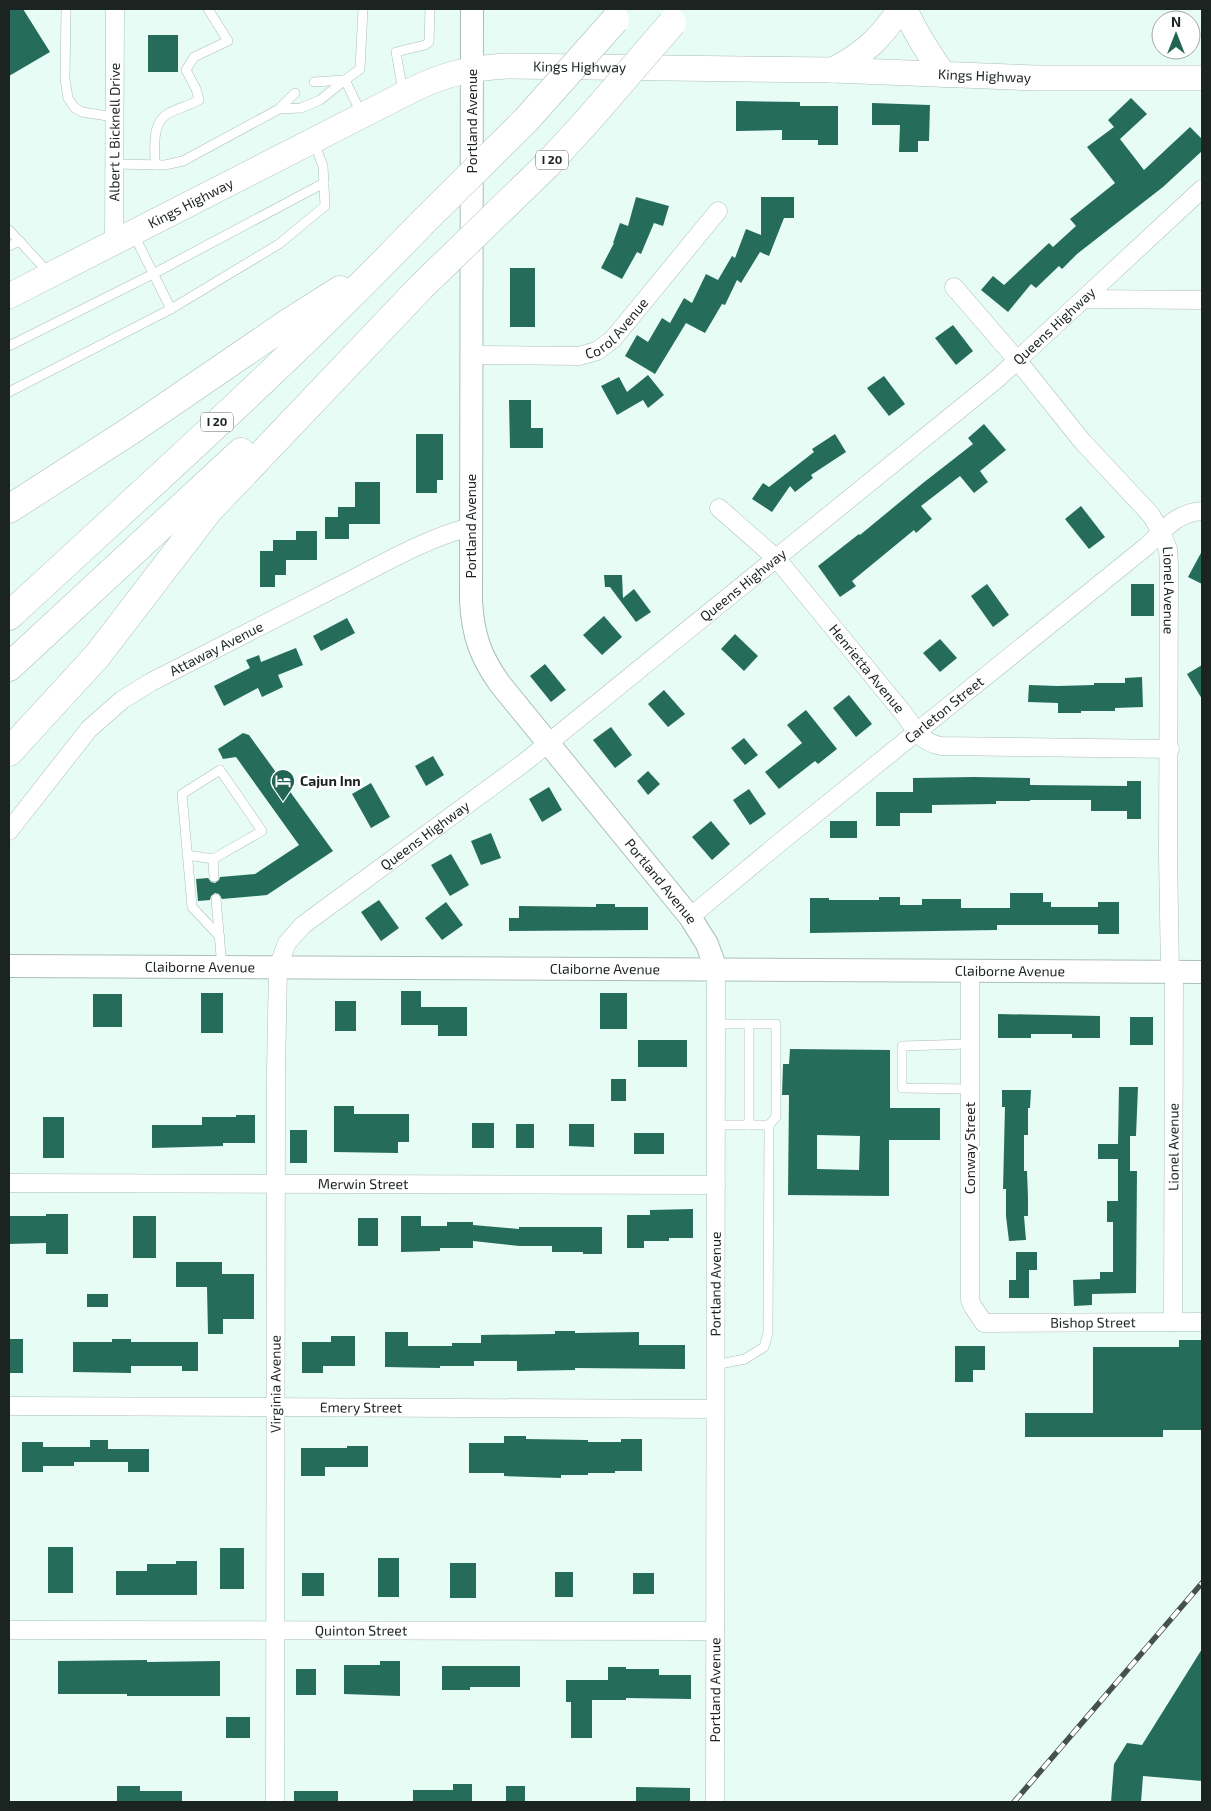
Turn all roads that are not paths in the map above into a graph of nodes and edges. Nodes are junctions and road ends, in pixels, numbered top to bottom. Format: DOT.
graph roads {
  1 [pos="66,9"];
  2 [pos="208,9"];
  3 [pos="363,9"];
  4 [pos="430,9"];
  5 [pos="472,9"];
  6 [pos="900,9"];
  7 [pos="905,9"];
  8 [pos="114,14"];
  9 [pos="620,14"];
  10 [pos="677,16"];
  11 [pos="472,69"];
  12 [pos="832,70"];
  13 [pos="944,75"];
  14 [pos="1202,78"];
  15 [pos="345,80"];
  16 [pos="314,82"];
  17 [pos="295,93"];
  18 [pos="403,94"];
  19 [pos="279,109"];
  20 [pos="363,115"];
  21 [pos="114,118"];
  22 [pos="313,140"];
  23 [pos="114,164"];
  24 [pos="156,165"];
  25 [pos="324,183"];
  26 [pos="1202,189"];
  27 [pos="718,211"];
  28 [pos="421,224"];
  29 [pos="9,230"];
  30 [pos="124,238"];
  31 [pos="20,240"];
  32 [pos="9,246"];
  33 [pos="50,274"];
  34 [pos="153,274"];
  35 [pos="421,287"];
  36 [pos="954,287"];
  37 [pos="9,296"];
  38 [pos="1084,299"];
  39 [pos="1202,300"];
  40 [pos="171,309"];
  41 [pos="9,346"];
  42 [pos="471,355"];
  43 [pos="1018,361"];
  44 [pos="9,392"];
  45 [pos="719,508"];
  46 [pos="9,509"];
  47 [pos="1202,511"];
  48 [pos="471,527"];
  49 [pos="1162,532"];
  50 [pos="776,559"];
  51 [pos="9,616"];
  52 [pos="9,667"];
  53 [pos="917,732"];
  54 [pos="548,744"];
  55 [pos="1170,749"];
  56 [pos="9,752"];
  57 [pos="9,831"];
  58 [pos="188,855"];
  59 [pos="213,859"];
  60 [pos="214,877"];
  61 [pos="216,900"];
  62 [pos="690,918"];
  63 [pos="220,937"];
  64 [pos="9,966"];
  65 [pos="222,967"];
  66 [pos="278,967"];
  67 [pos="716,969"];
  68 [pos="970,970"];
  69 [pos="1172,972"];
  70 [pos="1202,972"];
  71 [pos="716,1024"];
  72 [pos="748,1024"];
  73 [pos="969,1044"];
  74 [pos="970,1089"];
  75 [pos="716,1125"];
  76 [pos="749,1125"];
  77 [pos="769,1125"];
  78 [pos="9,1182"];
  79 [pos="276,1183"];
  80 [pos="716,1185"];
  81 [pos="1173,1322"];
  82 [pos="1202,1322"];
  83 [pos="984,1323"];
  84 [pos="715,1365"];
  85 [pos="9,1406"];
  86 [pos="276,1407"];
  87 [pos="715,1409"];
  88 [pos="9,1630"];
  89 [pos="275,1631"];
  90 [pos="715,1631"];
  91 [pos="275,1802"];
  92 [pos="715,1802"];
  1 -- 21 [label="lane"];
  2 -- 24 [label="lane"];
  3 -- 15 [label="lane"];
  4 -- 18 [label="lane"];
  5 -- 11 [label="street, Portland Avenue"];
  6 -- 12 [label="main road"];
  7 -- 13 [label="main road"];
  8 -- 21 [label="street, Albert L Bicknell Drive"];
  9 -- 28 [label="highway, I 20, bridge"];
  10 -- 35 [label="highway, I 20, bridge"];
  11 -- 12 [label="main road, Kings Highway"];
  11 -- 18 [label="main road, Kings Highway"];
  11 -- 42 [label="street, Portland Avenue"];
  12 -- 13 [label="main road, Kings Highway"];
  13 -- 14 [label="main road, Kings Highway"];
  15 -- 16 [label="lane"];
  15 -- 19 [label="lane"];
  15 -- 20 [label="lane"];
  17 -- 19 [label="lane"];
  18 -- 20 [label="main road, Kings Highway"];
  19 -- 24 [label="lane"];
  20 -- 22 [label="main road, Kings Highway"];
  21 -- 23 [label="street, Albert L Bicknell Drive"];
  22 -- 25 [label="lane"];
  22 -- 30 [label="main road, Kings Highway"];
  23 -- 24 [label="lane"];
  23 -- 30 [label="street, Albert L Bicknell Drive"];
  25 -- 34 [label="lane"];
  25 -- 40 [label="lane"];
  26 -- 38 [label="street, Queens Highway"];
  27 -- 42 [label="street, Corol Avenue"];
  28 -- 46 [label="highway"];
  28 -- 51 [label="highway, I 20"];
  29 -- 31 [label="lane"];
  30 -- 33 [label="main road, Kings Highway"];
  30 -- 34 [label="lane"];
  31 -- 32 [label="lane"];
  31 -- 33 [label="lane"];
  33 -- 37 [label="main road, Kings Highway"];
  34 -- 40 [label="lane"];
  34 -- 41 [label="lane"];
  35 -- 52 [label="highway, I 20"];
  35 -- 56 [label="highway"];
  36 -- 43 [label="street, Lionel Avenue"];
  38 -- 39 [label="street"];
  38 -- 43 [label="street, Queens Highway"];
  40 -- 44 [label="lane"];
  42 -- 48 [label="street, Portland Avenue"];
  43 -- 49 [label="street, Lionel Avenue"];
  43 -- 50 [label="street, Queens Highway"];
  45 -- 50 [label="street, Henrietta Avenue"];
  47 -- 49 [label="street, Carleton Street"];
  48 -- 54 [label="street, Portland Avenue"];
  48 -- 57 [label="street, Attaway Avenue"];
  49 -- 53 [label="street, Carleton Street"];
  49 -- 55 [label="street, Lionel Avenue"];
  50 -- 53 [label="street, Henrietta Avenue"];
  50 -- 54 [label="street, Queens Highway"];
  53 -- 55 [label="street, Henrietta Avenue"];
  53 -- 62 [label="street, Carleton Street"];
  54 -- 62 [label="street, Portland Avenue"];
  54 -- 66 [label="street, Queens Highway"];
  55 -- 69 [label="street, Lionel Avenue"];
  58 -- 59 [label="lane"];
  58 -- 59 [label="lane"];
  58 -- 63 [label="lane"];
  59 -- 60 [label="lane"];
  61 -- 63 [label="lane"];
  62 -- 67 [label="street, Portland Avenue"];
  63 -- 65 [label="lane"];
  64 -- 65 [label="street, Claiborne Avenue"];
  65 -- 66 [label="street, Claiborne Avenue"];
  66 -- 67 [label="street, Claiborne Avenue"];
  66 -- 79 [label="street, Virginia Avenue"];
  67 -- 68 [label="street, Claiborne Avenue"];
  67 -- 71 [label="street, Portland Avenue"];
  68 -- 69 [label="street, Claiborne Avenue"];
  68 -- 73 [label="street, Conway Street"];
  69 -- 70 [label="street, Claiborne Avenue"];
  69 -- 81 [label="street, Lionel Avenue"];
  71 -- 72 [label="lane"];
  71 -- 75 [label="street, Portland Avenue"];
  72 -- 76 [label="lane"];
  72 -- 77 [label="lane"];
  73 -- 74 [label="street, Conway Street"];
  73 -- 74 [label="lane"];
  74 -- 83 [label="street, Conway Street"];
  75 -- 76 [label="lane"];
  75 -- 80 [label="street, Portland Avenue"];
  76 -- 77 [label="lane"];
  77 -- 84 [label="lane"];
  78 -- 79 [label="street, Merwin Street"];
  79 -- 80 [label="street, Merwin Street"];
  79 -- 86 [label="street, Virginia Avenue"];
  80 -- 84 [label="street, Portland Avenue"];
  81 -- 82 [label="street, Bishop Street"];
  81 -- 83 [label="street, Bishop Street"];
  84 -- 87 [label="street, Portland Avenue"];
  85 -- 86 [label="street, Emery Street"];
  86 -- 87 [label="street, Emery Street"];
  86 -- 89 [label="street, Virginia Avenue"];
  87 -- 90 [label="street, Portland Avenue"];
  88 -- 89 [label="street, Quinton Street"];
  89 -- 90 [label="street, Quinton Street"];
  89 -- 91 [label="street, Virginia Avenue"];
  90 -- 92 [label="street, Portland Avenue"];
}
